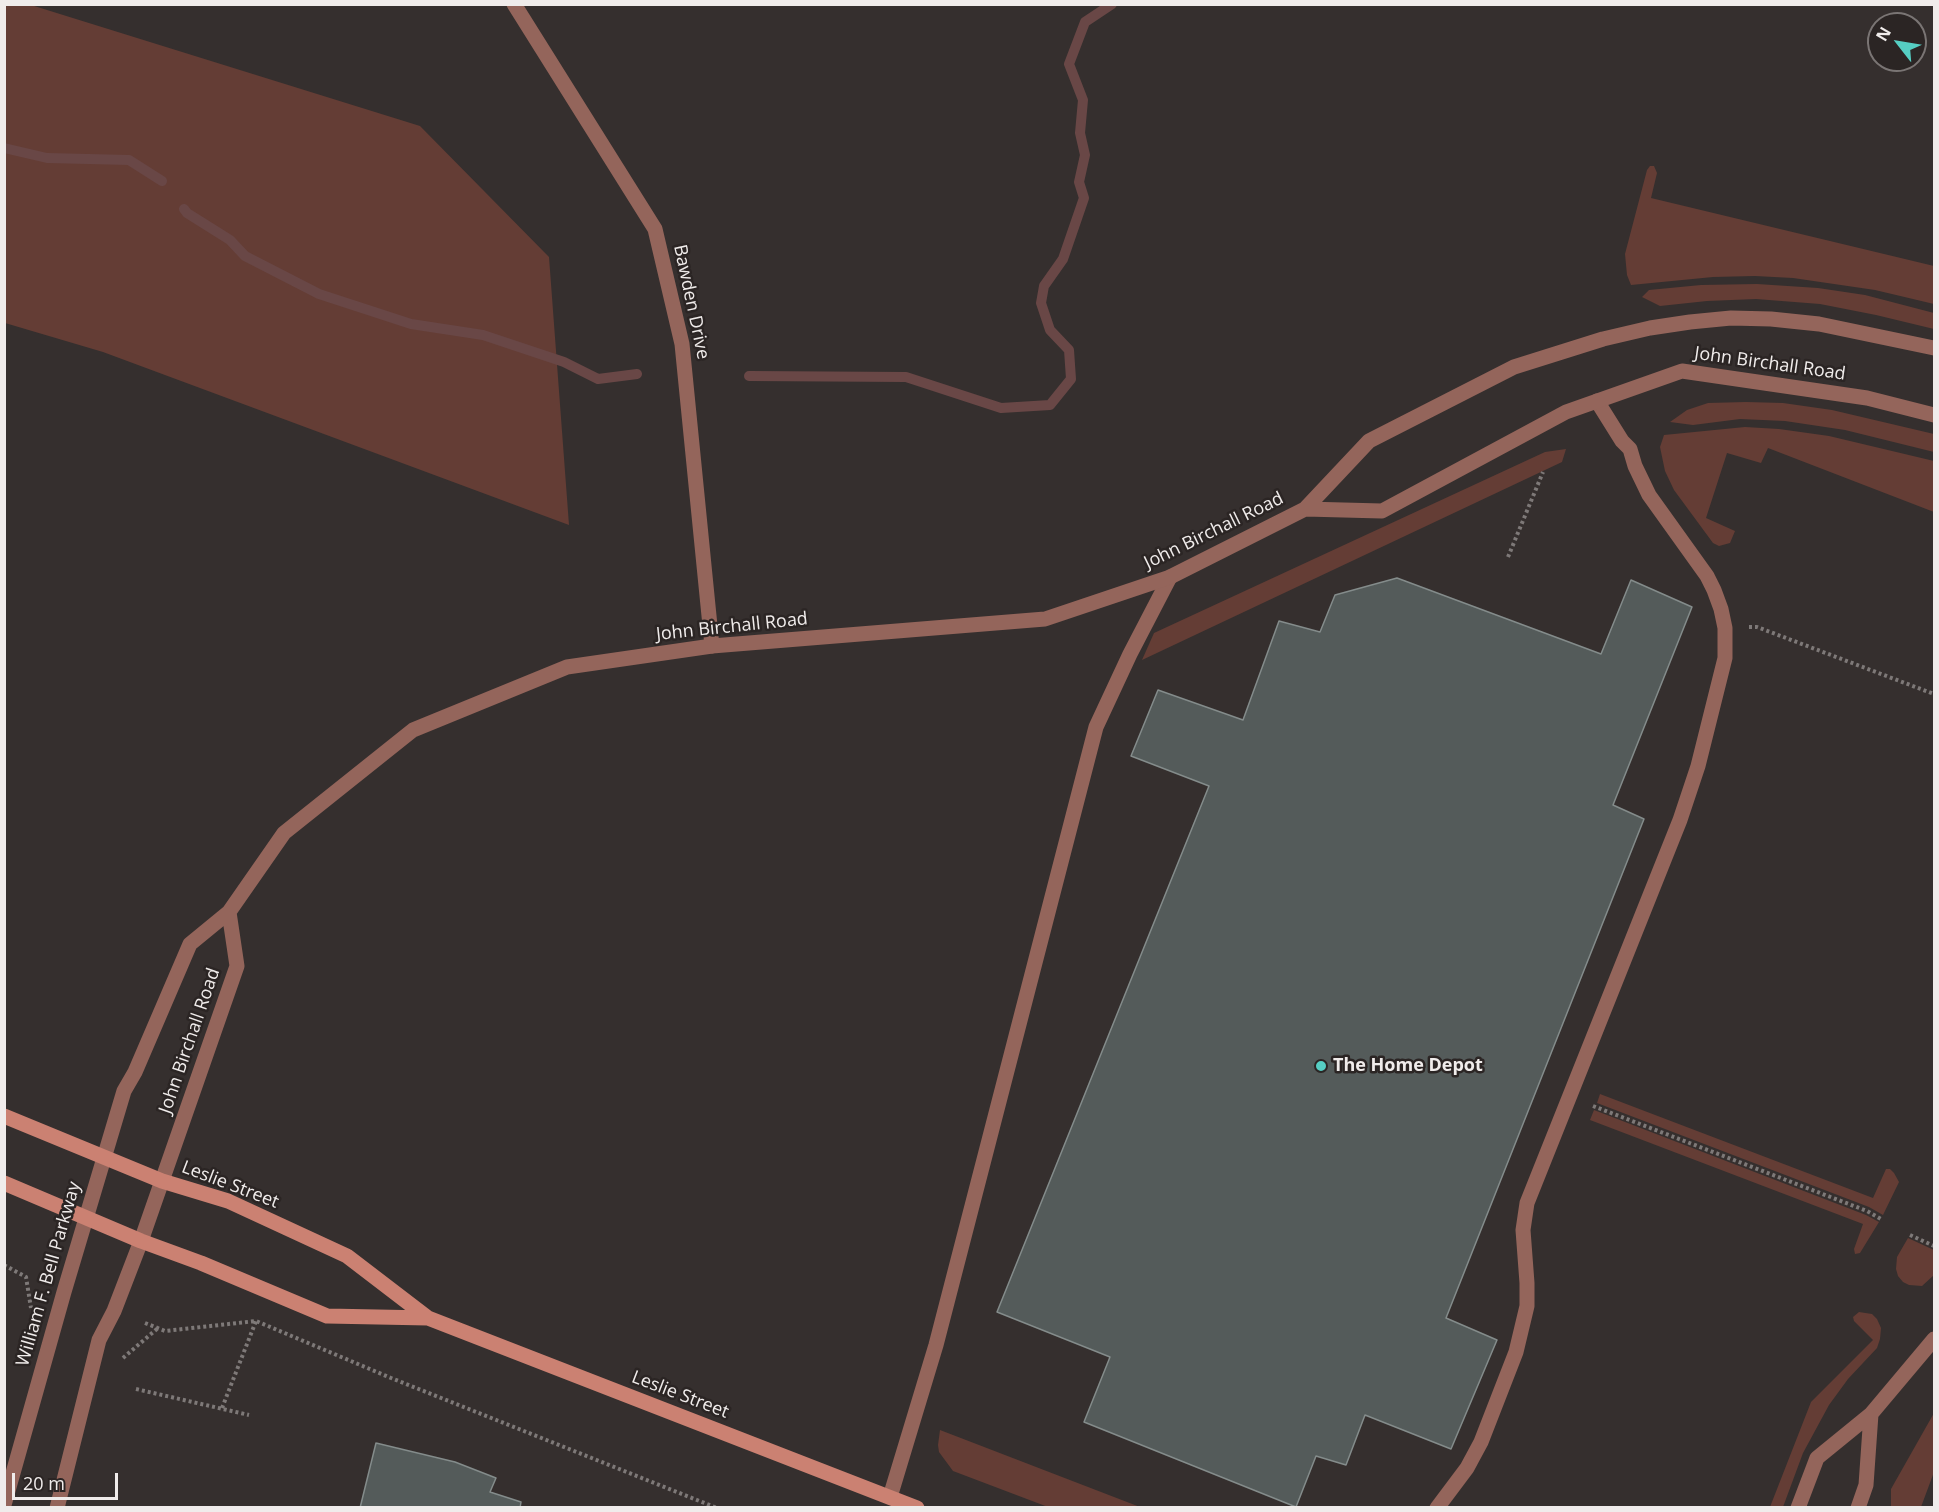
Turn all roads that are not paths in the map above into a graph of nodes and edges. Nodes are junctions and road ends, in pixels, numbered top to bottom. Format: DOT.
graph roads {
  1 [pos="514,4"];
  2 [pos="1935,348"];
  3 [pos="1597,401"];
  4 [pos="1935,415"];
  5 [pos="1305,509"];
  6 [pos="1170,577"];
  7 [pos="712,646"];
  8 [pos="229,912"];
  9 [pos="4,1116"];
  10 [pos="103,1158"];
  11 [pos="162,1181"];
  12 [pos="4,1183"];
  13 [pos="86,1216"];
  14 [pos="141,1241"];
  15 [pos="428,1318"];
  16 [pos="1935,1339"];
  17 [pos="1871,1414"];
  18 [pos="890,1497"];
  19 [pos="4,1505"];
  20 [pos="57,1508"];
  21 [pos="917,1508"];
  22 [pos="1437,1508"];
  23 [pos="1798,1508"];
  24 [pos="1858,1508"];
  1 -- 7 [label="street, Bawden Drive"];
  2 -- 5 [label="street, John Birchall Road"];
  3 -- 4 [label="street, John Birchall Road"];
  3 -- 5 [label="street, John Birchall Road"];
  3 -- 22 [label="street"];
  5 -- 6 [label="street, John Birchall Road"];
  6 -- 7 [label="street, John Birchall Road"];
  6 -- 18 [label="street"];
  7 -- 8 [label="street, John Birchall Road"];
  8 -- 10 [label="street, John Birchall Road"];
  8 -- 11 [label="street, John Birchall Road"];
  9 -- 10 [label="main road, Leslie Street"];
  10 -- 11 [label="main road, Leslie Street"];
  10 -- 13 [label="street, William F. Bell Parkway"];
  11 -- 14 [label="street"];
  11 -- 15 [label="main road, Leslie Street"];
  12 -- 13 [label="main road, Leslie Street"];
  13 -- 14 [label="main road, Leslie Street"];
  13 -- 19 [label="street, William F. Bell Parkway"];
  14 -- 15 [label="main road, Leslie Street"];
  14 -- 20 [label="street"];
  15 -- 18 [label="main road, Leslie Street"];
  16 -- 17 [label="street"];
  17 -- 23 [label="street"];
  17 -- 24 [label="street"];
  18 -- 21 [label="main road, Leslie Street"];
}
